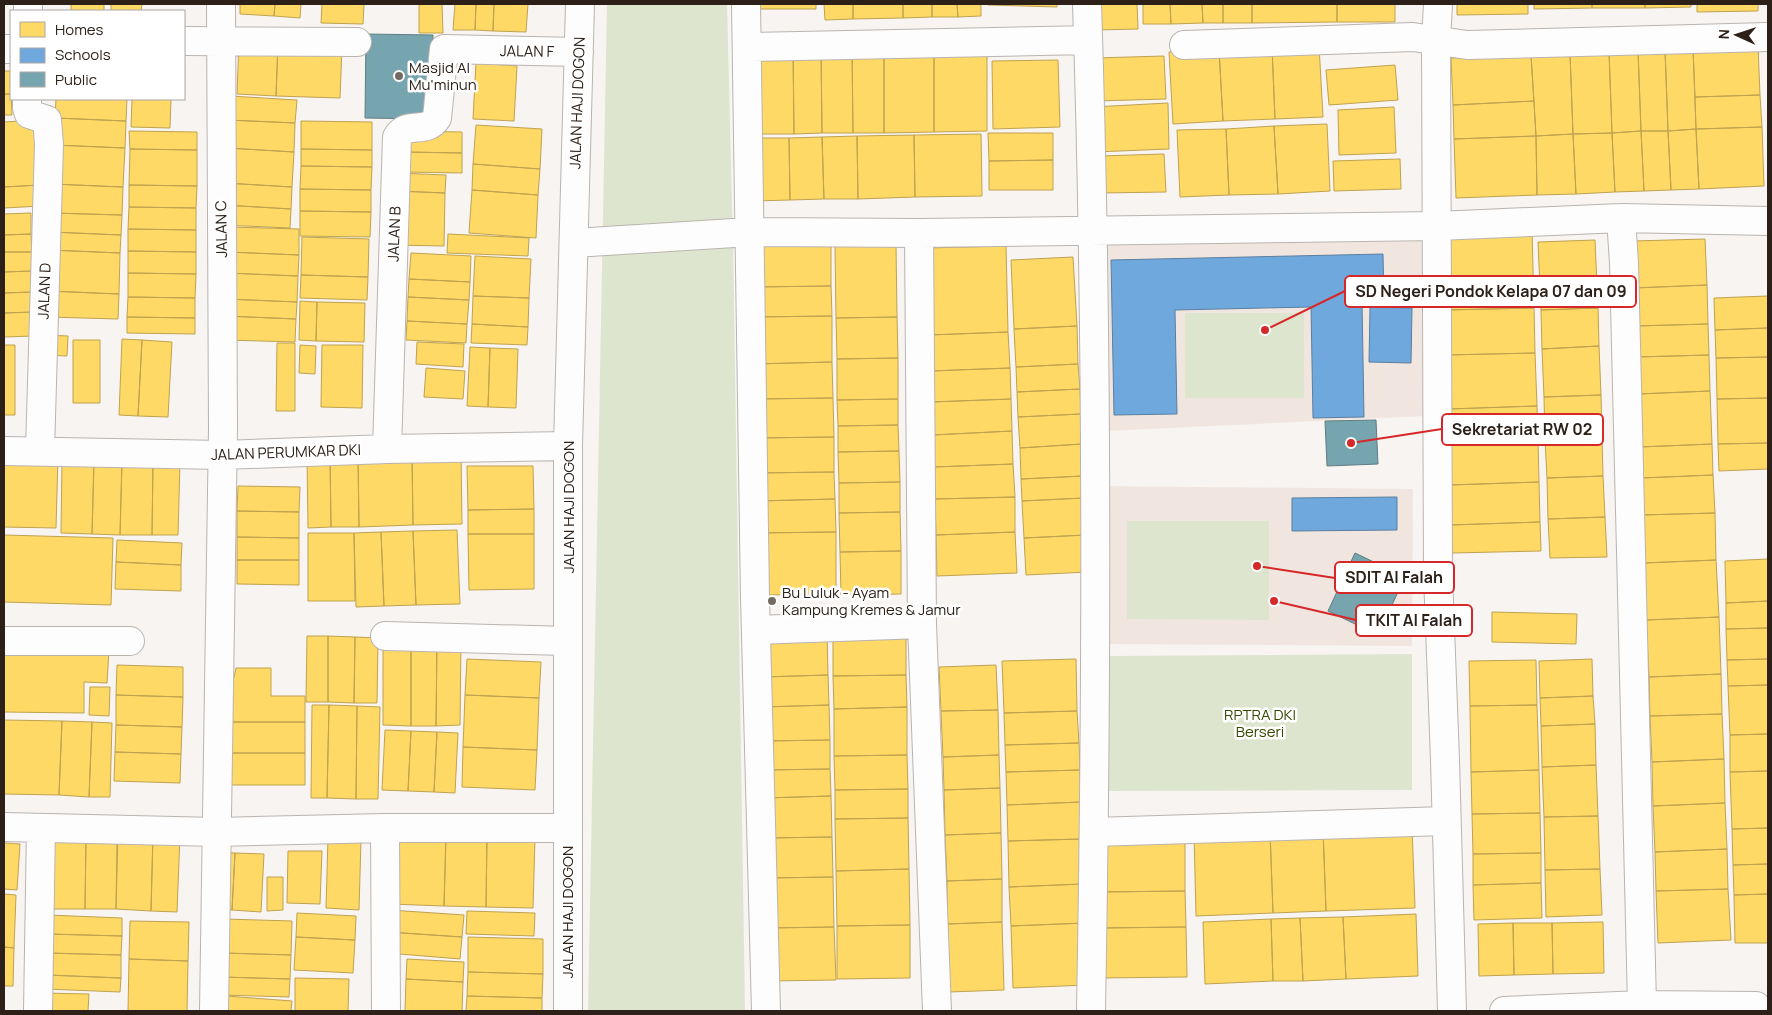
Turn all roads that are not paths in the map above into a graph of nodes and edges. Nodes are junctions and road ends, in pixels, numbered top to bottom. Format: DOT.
graph roads {
  1 [pos="221,4"];
  2 [pos="580,4"];
  3 [pos="746,4"];
  4 [pos="1087,4"];
  5 [pos="1438,4"];
  6 [pos="1768,37"];
  7 [pos="1088,40"];
  8 [pos="185,41"];
  9 [pos="1436,41"];
  10 [pos="220,42"];
  11 [pos="357,42"];
  12 [pos="1184,45"];
  13 [pos="747,47"];
  14 [pos="444,49"];
  15 [pos="579,52"];
  16 [pos="26,100"];
  17 [pos="1621,218"];
  18 [pos="1768,221"];
  19 [pos="1437,226"];
  20 [pos="1093,231"];
  21 [pos="750,232"];
  22 [pos="919,233"];
  23 [pos="574,243"];
  24 [pos="568,446"];
  25 [pos="387,449"];
  26 [pos="4,451"];
  27 [pos="40,451"];
  28 [pos="223,455"];
  29 [pos="922,624"];
  30 [pos="757,630"];
  31 [pos="385,636"];
  32 [pos="4,640"];
  33 [pos="130,641"];
  34 [pos="567,641"];
  35 [pos="1446,821"];
  36 [pos="4,827"];
  37 [pos="41,828"];
  38 [pos="385,828"];
  39 [pos="567,828"];
  40 [pos="217,832"];
  41 [pos="1094,832"];
  42 [pos="1642,1005"];
  43 [pos="1756,1006"];
  44 [pos="38,1011"];
  45 [pos="214,1011"];
  46 [pos="386,1011"];
  47 [pos="568,1011"];
  48 [pos="766,1011"];
  49 [pos="937,1011"];
  50 [pos="1091,1011"];
  51 [pos="1452,1011"];
  52 [pos="1504,1011"];
  1 -- 10 [label="street, JALAN C"];
  2 -- 15 [label="street, JALAN HAJI DOGON"];
  3 -- 13 [label="street"];
  4 -- 7 [label="street"];
  5 -- 9 [label="street"];
  6 -- 9 [label="street"];
  7 -- 13 [label="street"];
  7 -- 20 [label="street"];
  8 -- 10 [label="street"];
  9 -- 12 [label="street"];
  9 -- 19 [label="street"];
  10 -- 11 [label="street"];
  10 -- 28 [label="street, JALAN C"];
  13 -- 21 [label="street"];
  14 -- 15 [label="street, JALAN F"];
  14 -- 25 [label="street, JALAN B"];
  15 -- 23 [label="street, JALAN HAJI DOGON"];
  16 -- 27 [label="street, JALAN D"];
  17 -- 18 [label="street"];
  17 -- 19 [label="street"];
  17 -- 42 [label="street"];
  19 -- 20 [label="street"];
  19 -- 35 [label="street"];
  20 -- 22 [label="street"];
  20 -- 41 [label="street"];
  21 -- 22 [label="street"];
  21 -- 23 [label="street"];
  21 -- 30 [label="street"];
  22 -- 29 [label="street"];
  23 -- 24 [label="street, JALAN HAJI DOGON"];
  24 -- 25 [label="street, JALAN PERUMKAR DKI"];
  24 -- 34 [label="street, JALAN HAJI DOGON"];
  25 -- 28 [label="street, JALAN PERUMKAR DKI"];
  26 -- 27 [label="street, JALAN PERUMKAR DKI"];
  27 -- 28 [label="street, JALAN PERUMKAR DKI"];
  28 -- 40 [label="street, JALAN C"];
  29 -- 30 [label="street"];
  29 -- 49 [label="street"];
  30 -- 48 [label="street"];
  31 -- 34 [label="street"];
  32 -- 33 [label="street"];
  34 -- 39 [label="street, JALAN HAJI DOGON"];
  35 -- 41 [label="street"];
  35 -- 51 [label="street"];
  36 -- 37 [label="street"];
  37 -- 40 [label="street"];
  37 -- 44 [label="street"];
  38 -- 39 [label="street"];
  38 -- 40 [label="street"];
  38 -- 46 [label="street"];
  39 -- 47 [label="street, JALAN HAJI DOGON"];
  40 -- 45 [label="street, JALAN C"];
  41 -- 50 [label="street"];
  42 -- 43 [label="street"];
  42 -- 52 [label="street"];
}
